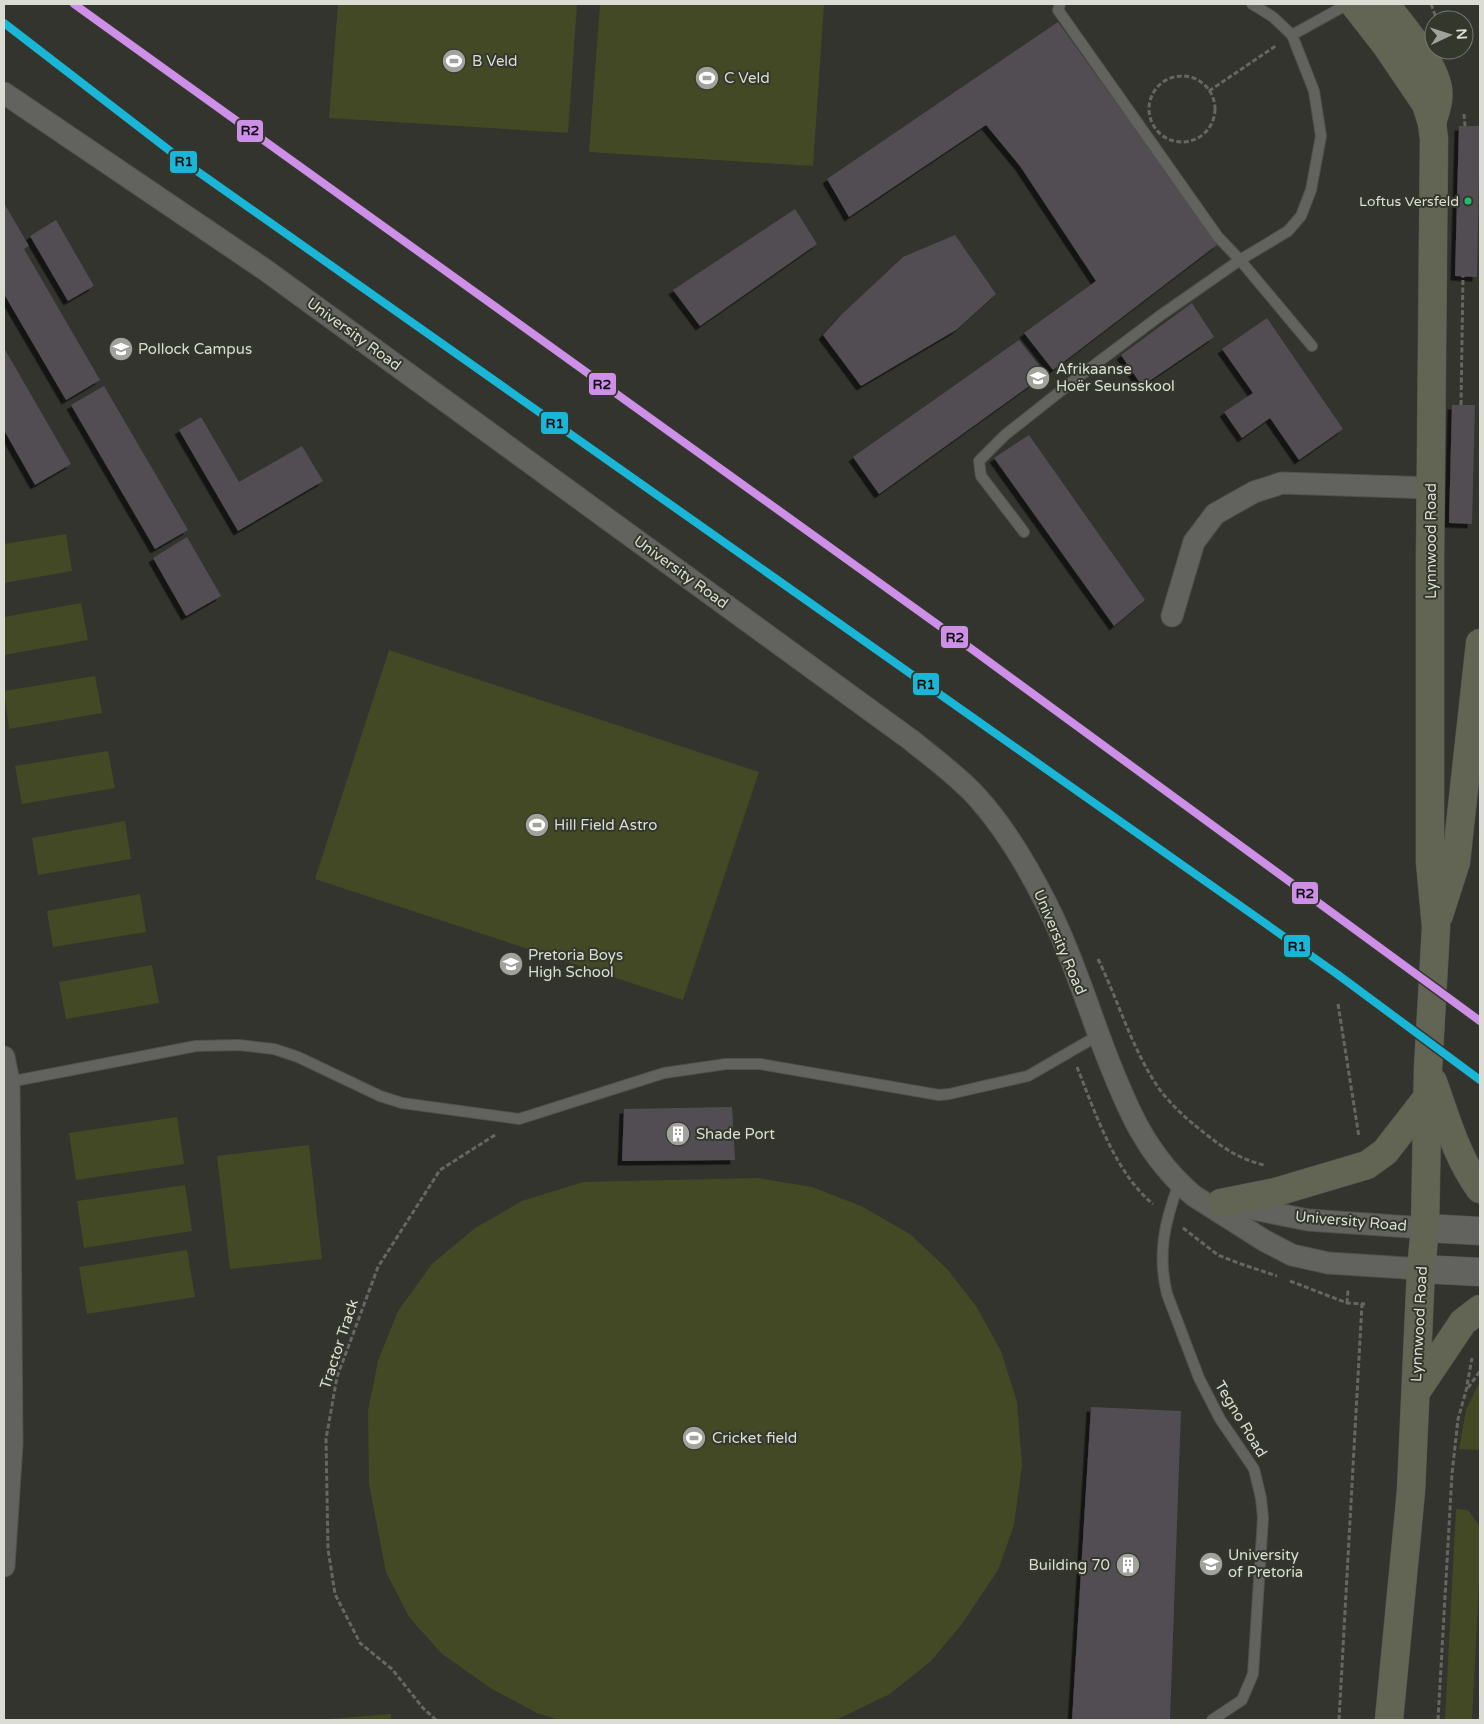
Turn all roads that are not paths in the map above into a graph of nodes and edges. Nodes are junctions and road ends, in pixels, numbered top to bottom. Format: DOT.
graph roads {
  1 [pos="1060,4"];
  2 [pos="1252,4"];
  3 [pos="1348,4"];
  4 [pos="1354,4"];
  5 [pos="1375,4"];
  6 [pos="1385,4"];
  7 [pos="1292,35"];
  8 [pos="4,93"];
  9 [pos="1435,111"];
  10 [pos="1240,260"];
  11 [pos="1312,346"];
  12 [pos="1431,488"];
  13 [pos="1024,532"];
  14 [pos="1172,616"];
  15 [pos="1480,643"];
  16 [pos="1436,927"];
  17 [pos="1099,1035"];
  18 [pos="4,1057"];
  19 [pos="1428,1069"];
  20 [pos="8,1082"];
  21 [pos="1427,1098"];
  22 [pos="1186,1189"];
  23 [pos="1480,1189"];
  24 [pos="1221,1203"];
  25 [pos="1425,1228"];
  26 [pos="1480,1231"];
  27 [pos="1421,1269"];
  28 [pos="1480,1272"];
  29 [pos="1480,1309"];
  30 [pos="1416,1392"];
  31 [pos="4,1566"];
  32 [pos="1212,1720"];
  33 [pos="1389,1720"];
  1 -- 10 [label="lane"];
  2 -- 7 [label="lane"];
  3 -- 7 [label="lane"];
  4 -- 9 [label="main road, Lynnwood Road"];
  5 -- 9 [label="lane, Lynnwood Road"];
  6 -- 9 [label="main road"];
  7 -- 10 [label="lane"];
  8 -- 17 [label="street, University Road"];
  9 -- 12 [label="main road, Lynnwood Road"];
  10 -- 11 [label="lane"];
  10 -- 13 [label="lane"];
  12 -- 14 [label="street"];
  12 -- 16 [label="main road, Lynnwood Road"];
  15 -- 16 [label="main road, Lynnwood Road"];
  16 -- 19 [label="main road, Lynnwood Road"];
  17 -- 20 [label="lane"];
  17 -- 22 [label="street, University Road"];
  18 -- 20 [label="street"];
  19 -- 21 [label="main road, Lynnwood Road"];
  19 -- 23 [label="main road"];
  20 -- 31 [label="street"];
  21 -- 24 [label="main road"];
  21 -- 25 [label="main road, Lynnwood Road"];
  22 -- 24 [label="street, University Road"];
  22 -- 27 [label="street, University Road"];
  22 -- 32 [label="lane, Tegno Road"];
  24 -- 25 [label="street, University Road"];
  25 -- 26 [label="street, University Road"];
  25 -- 27 [label="main road, Lynnwood Road"];
  27 -- 28 [label="street, University Road"];
  27 -- 30 [label="main road, Lynnwood Road"];
  29 -- 30 [label="main road"];
  30 -- 33 [label="main road, Lynnwood Road"];
}
